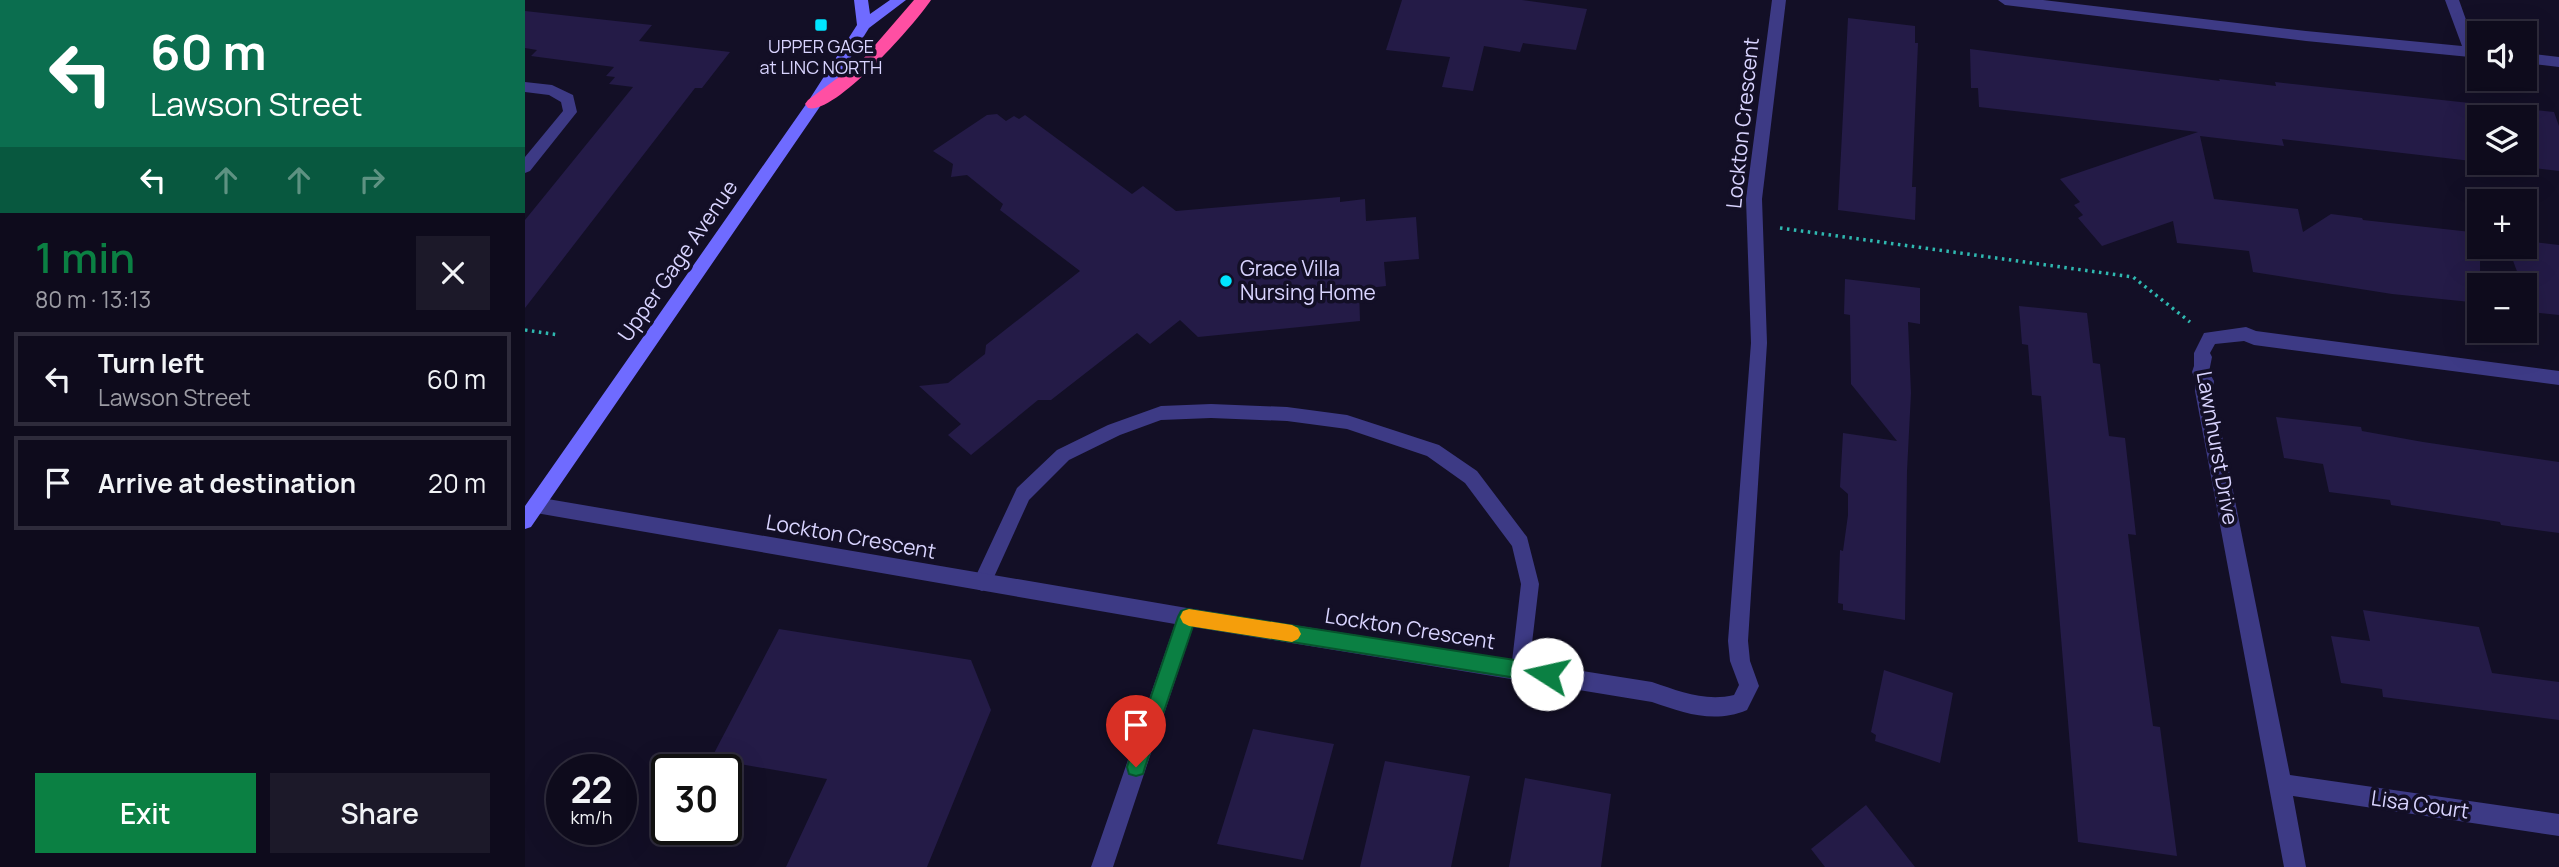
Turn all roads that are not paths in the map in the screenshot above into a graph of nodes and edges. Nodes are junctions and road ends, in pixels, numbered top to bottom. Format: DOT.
graph roads {
  1 [pos="861,0"];
  2 [pos="899,0"];
  3 [pos="923,0"];
  4 [pos="1779,0"];
  5 [pos="2005,0"];
  6 [pos="2147,0"];
  7 [pos="2452,0"];
  8 [pos="2149,17"];
  9 [pos="864,24"];
  10 [pos="2467,32"];
  11 [pos="2467,51"];
  12 [pos="2537,59"];
  13 [pos="2559,62"];
  14 [pos="525,87"];
  15 [pos="814,104"];
  16 [pos="525,167"];
  17 [pos="2559,378"];
  18 [pos="530,513"];
  19 [pos="982,582"];
  20 [pos="1187,617"];
  21 [pos="1521,670"];
  22 [pos="2281,784"];
  23 [pos="2559,825"];
  24 [pos="1102,867"];
  25 [pos="2294,867"];
  1 -- 9 [label="main road"];
  2 -- 9 [label="main road, Upper Gage Avenue"];
  3 -- 15 [label="highway"];
  4 -- 21 [label="street, Lockton Crescent"];
  5 -- 8 [label="street"];
  6 -- 8 [label="street"];
  7 -- 10 [label="street"];
  8 -- 11 [label="street"];
  9 -- 15 [label="main road, Upper Gage Avenue"];
  12 -- 13 [label="street"];
  14 -- 16 [label="street"];
  15 -- 18 [label="main road, Upper Gage Avenue"];
  17 -- 22 [label="street, Lawnhurst Drive"];
  18 -- 19 [label="street, Lockton Crescent"];
  19 -- 20 [label="street, Lockton Crescent"];
  19 -- 21 [label="street"];
  20 -- 21 [label="street, Lockton Crescent"];
  20 -- 24 [label="street"];
  22 -- 23 [label="street, Lisa Court"];
  22 -- 25 [label="street, Lawnhurst Drive"];
}
